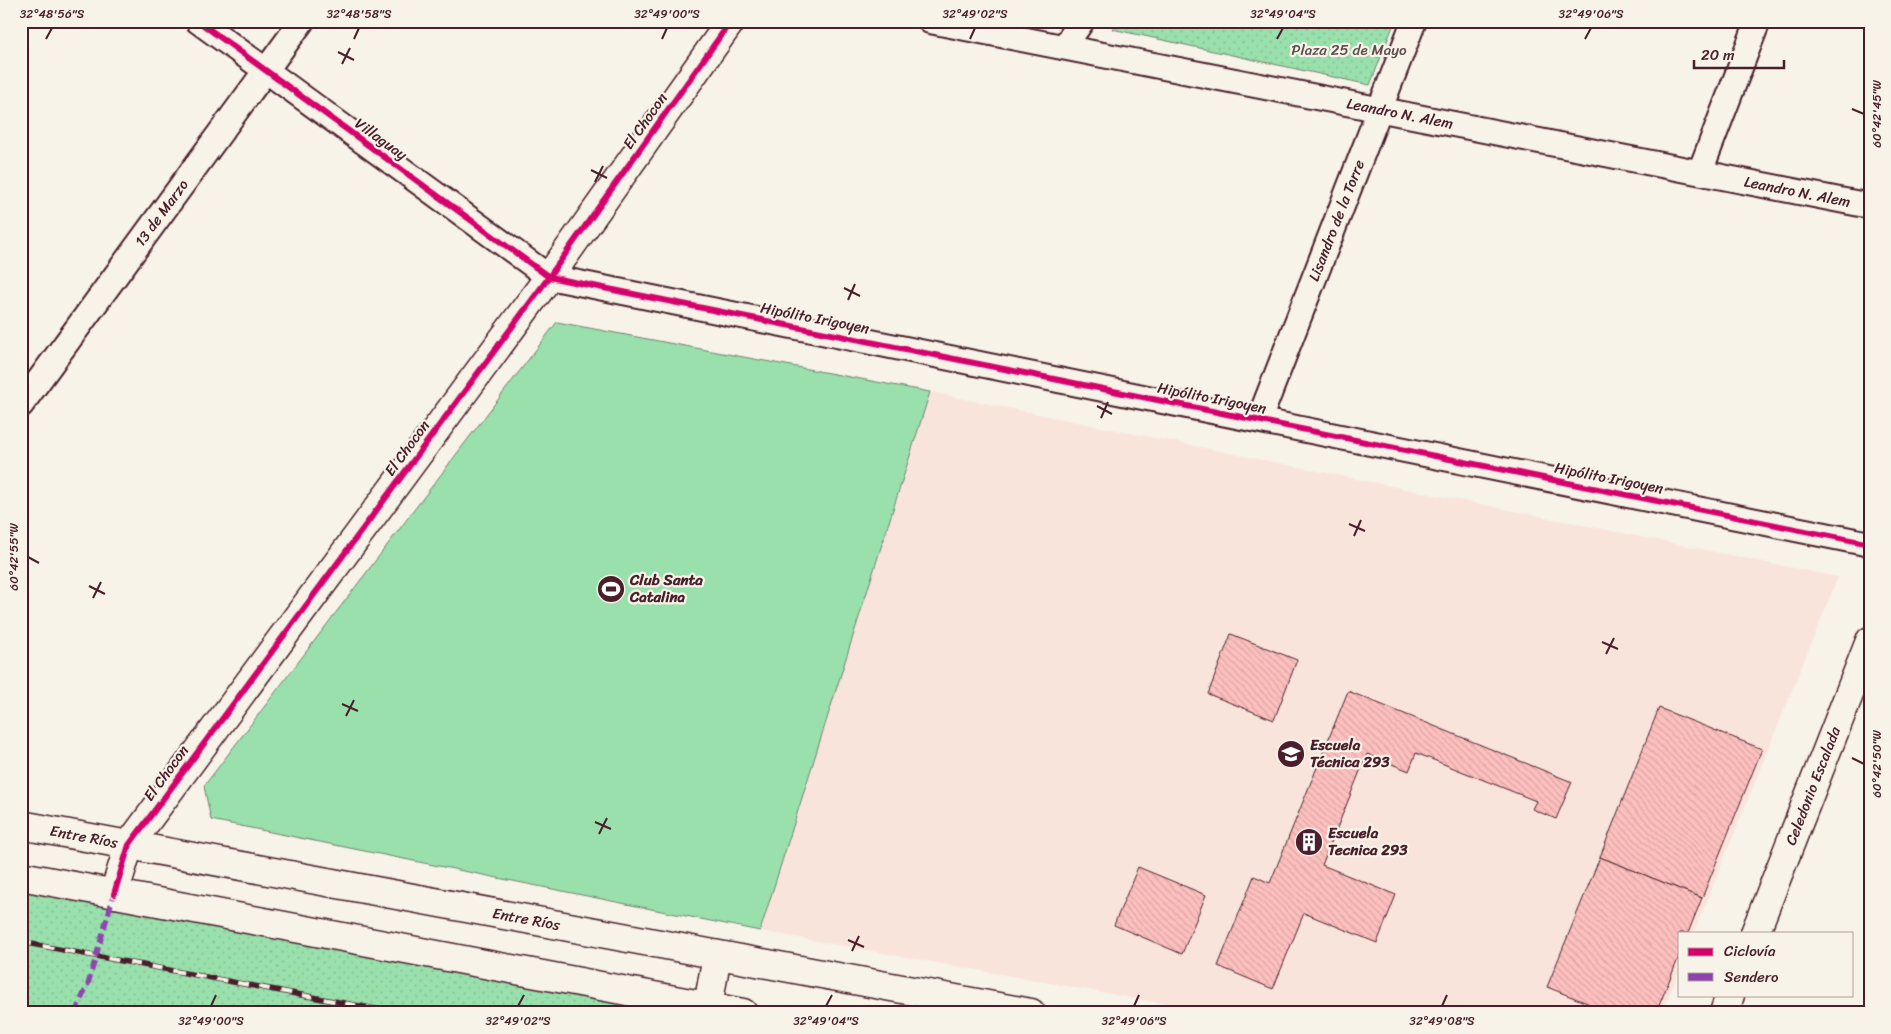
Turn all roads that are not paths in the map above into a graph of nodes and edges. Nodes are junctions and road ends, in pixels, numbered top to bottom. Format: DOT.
graph roads {
  1 [pos="198,21"];
  2 [pos="302,21"];
  3 [pos="731,21"];
  4 [pos="930,21"];
  5 [pos="1082,21"];
  6 [pos="1414,21"];
  7 [pos="1758,21"];
  8 [pos="1064,48"];
  9 [pos="266,71"];
  10 [pos="1380,110"];
  11 [pos="1700,172"];
  12 [pos="1870,206"];
  13 [pos="549,278"];
  14 [pos="21,405"];
  15 [pos="1260,420"];
  16 [pos="1870,544"];
  17 [pos="1870,641"];
  18 [pos="21,825"];
  19 [pos="129,845"];
  20 [pos="21,876"];
  21 [pos="114,894"];
  22 [pos="1755,932"];
  23 [pos="716,954"];
  24 [pos="1730,996"];
  25 [pos="708,1006"];
  26 [pos="743,1013"];
  27 [pos="1031,1013"];
  28 [pos="1724,1013"];
  1 -- 9 [label="street, Villaguay"];
  2 -- 9 [label="street, 13 de Marzo"];
  3 -- 13 [label="street, El Chocon"];
  4 -- 8 [label="street, Leandro N. Alem"];
  5 -- 8 [label="street"];
  6 -- 10 [label="street, Lisandro de la Torre"];
  7 -- 11 [label="street"];
  8 -- 10 [label="street, Leandro N. Alem"];
  9 -- 13 [label="street, Villaguay"];
  9 -- 14 [label="street, 13 de Marzo"];
  10 -- 11 [label="street, Leandro N. Alem"];
  10 -- 15 [label="street, Lisandro de la Torre"];
  11 -- 12 [label="street, Leandro N. Alem"];
  13 -- 15 [label="street, Hipólito Irigoyen"];
  13 -- 19 [label="street, El Chocon"];
  15 -- 16 [label="street, Hipólito Irigoyen"];
  17 -- 22 [label="street, Celedonio Escalada"];
  18 -- 19 [label="street, Entre Ríos"];
  19 -- 21 [label="street, El Chocon"];
  19 -- 23 [label="street, Entre Ríos"];
  20 -- 21 [label="street"];
  21 -- 25 [label="street"];
  23 -- 25 [label="street"];
  23 -- 27 [label="street, Entre Ríos"];
  24 -- 28 [label="street"];
  25 -- 26 [label="street"];
}
